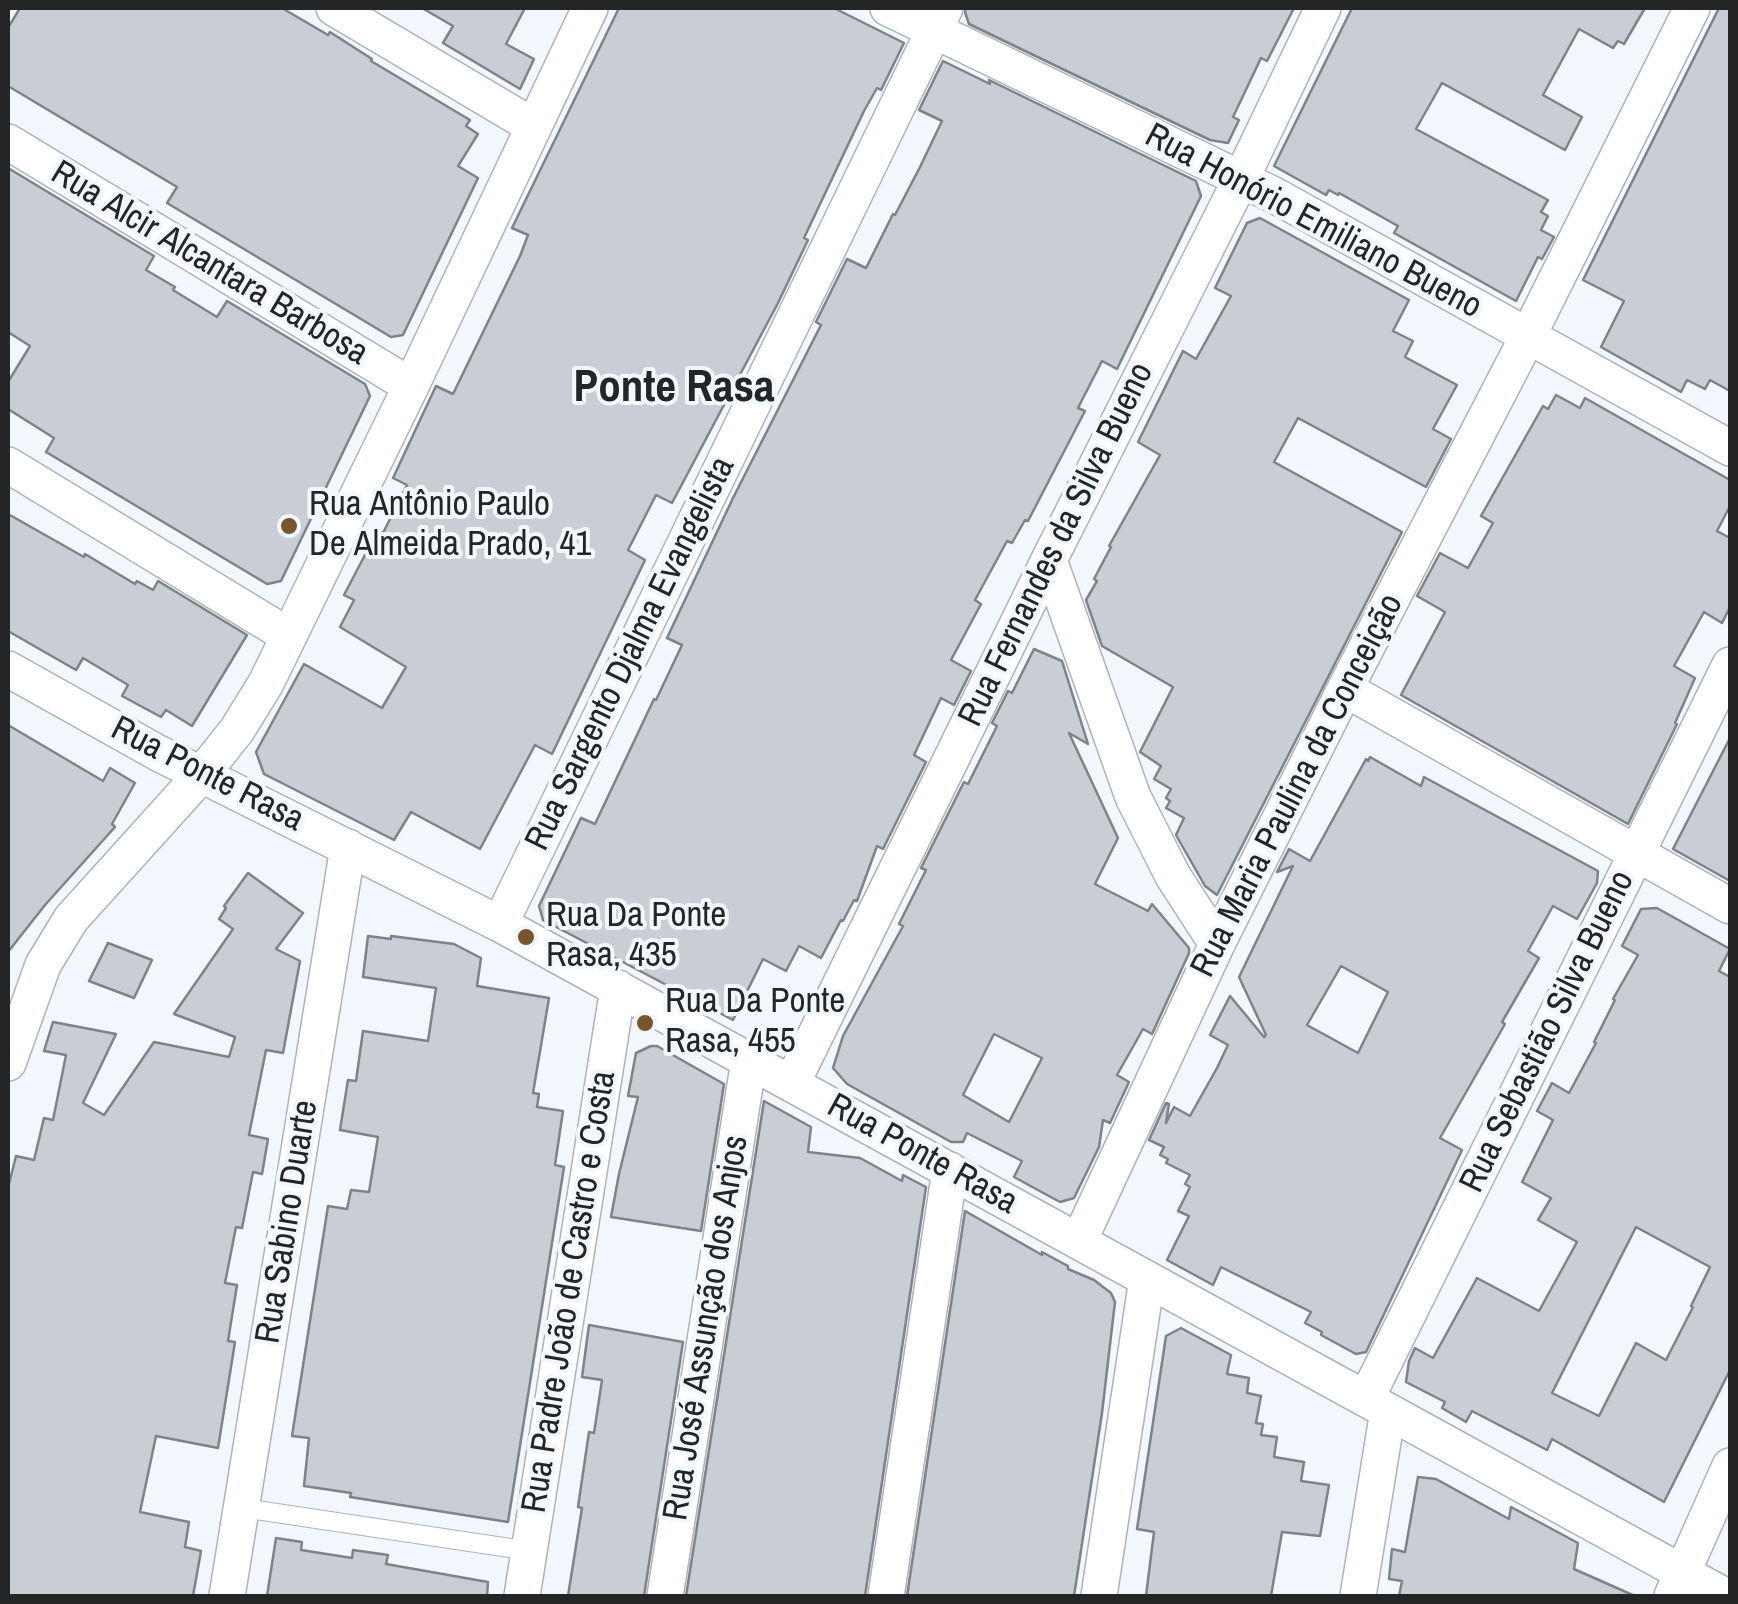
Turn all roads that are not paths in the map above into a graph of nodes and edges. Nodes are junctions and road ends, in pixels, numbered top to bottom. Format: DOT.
graph roads {
  1 [pos="334,8"];
  2 [pos="590,8"];
  3 [pos="888,8"];
  4 [pos="1323,8"];
  5 [pos="1692,8"];
  6 [pos="940,19"];
  7 [pos="533,126"];
  8 [pos="8,142"];
  9 [pos="1241,179"];
  10 [pos="1528,336"];
  11 [pos="410,386"];
  12 [pos="1730,448"];
  13 [pos="8,465"];
  14 [pos="1049,560"];
  15 [pos="288,636"];
  16 [pos="1730,665"];
  17 [pos="8,669"];
  18 [pos="1345,690"];
  19 [pos="202,774"];
  20 [pos="348,846"];
  21 [pos="1636,854"];
  22 [pos="1730,906"];
  23 [pos="500,924"];
  24 [pos="1217,944"];
  25 [pos="618,988"];
  26 [pos="749,1060"];
  27 [pos="8,1063"];
  28 [pos="792,1083"];
  29 [pos="950,1170"];
  30 [pos="1079,1241"];
  31 [pos="1147,1278"];
  32 [pos="1377,1405"];
  33 [pos="1730,1466"];
  34 [pos="243,1508"];
  35 [pos="530,1551"];
  36 [pos="1676,1584"];
  37 [pos="227,1596"];
  38 [pos="522,1596"];
  39 [pos="665,1596"];
  40 [pos="886,1596"];
  41 [pos="1098,1596"];
  42 [pos="1358,1596"];
  43 [pos="1725,1596"];
  1 -- 7 [label="street"];
  2 -- 7 [label="street"];
  3 -- 6 [label="street, Rua Honório Emiliano Bueno"];
  4 -- 9 [label="street, Rua Fernandes da Silva Bueno"];
  5 -- 10 [label="street, Rua Maria Paulina da Conceição"];
  6 -- 9 [label="street, Rua Honório Emiliano Bueno"];
  6 -- 23 [label="street, Rua Sargento Djalma Evangelista"];
  7 -- 11 [label="street"];
  8 -- 11 [label="street, Rua Alcir Alcantara Barbosa"];
  9 -- 10 [label="street, Rua Honório Emiliano Bueno"];
  9 -- 14 [label="street, Rua Fernandes da Silva Bueno"];
  10 -- 12 [label="street, Rua Honório Emiliano Bueno"];
  10 -- 18 [label="street, Rua Maria Paulina da Conceição"];
  11 -- 15 [label="street"];
  13 -- 15 [label="street"];
  14 -- 24 [label="street"];
  14 -- 28 [label="street, Rua Fernandes da Silva Bueno"];
  15 -- 19 [label="street"];
  16 -- 21 [label="street, Rua Sebastião Silva Bueno"];
  17 -- 19 [label="street, Rua Ponte Rasa"];
  18 -- 21 [label="street"];
  18 -- 24 [label="street, Rua Maria Paulina da Conceição"];
  19 -- 20 [label="street, Rua Ponte Rasa"];
  19 -- 27 [label="street"];
  20 -- 23 [label="street, Rua Ponte Rasa"];
  20 -- 34 [label="street, Rua Sabino Duarte"];
  21 -- 22 [label="street"];
  21 -- 32 [label="street, Rua Sebastião Silva Bueno"];
  23 -- 25 [label="street, Rua Ponte Rasa"];
  24 -- 30 [label="street, Rua Maria Paulina da Conceição"];
  25 -- 26 [label="street, Rua Ponte Rasa"];
  25 -- 35 [label="street, Rua Padre João de Castro e Costa"];
  26 -- 28 [label="street, Rua Ponte Rasa"];
  26 -- 39 [label="street, Rua José Assunção dos Anjos"];
  28 -- 29 [label="street, Rua Ponte Rasa"];
  29 -- 30 [label="street, Rua Ponte Rasa"];
  29 -- 40 [label="street"];
  30 -- 31 [label="street, Rua Ponte Rasa"];
  31 -- 32 [label="street, Rua Ponte Rasa"];
  31 -- 41 [label="street"];
  32 -- 36 [label="street, Rua Ponte Rasa"];
  32 -- 42 [label="street, Rua Sebastião Silva Bueno"];
  33 -- 36 [label="street"];
  34 -- 35 [label="lane"];
  34 -- 37 [label="street, Rua Sabino Duarte"];
  35 -- 38 [label="street, Rua Padre João de Castro e Costa"];
  36 -- 43 [label="street, Rua Ponte Rasa"];
}
